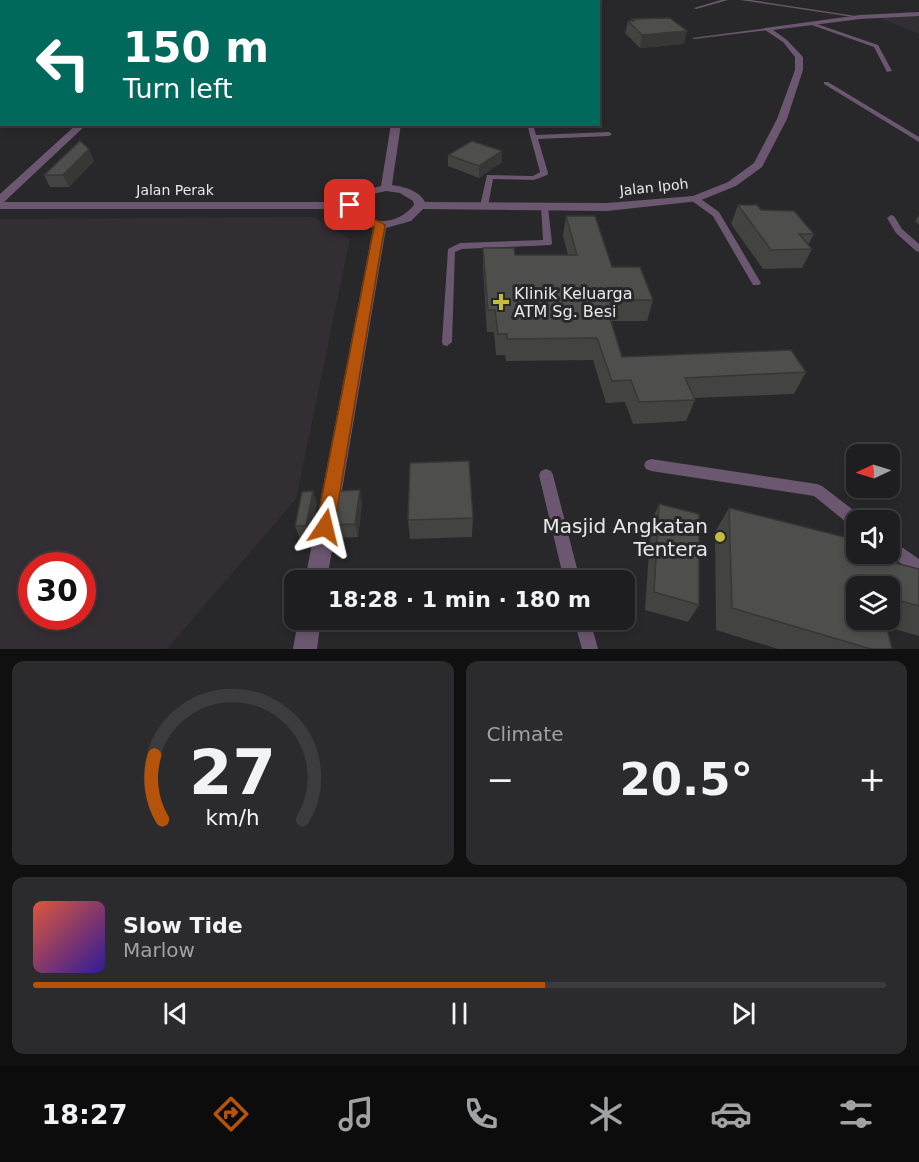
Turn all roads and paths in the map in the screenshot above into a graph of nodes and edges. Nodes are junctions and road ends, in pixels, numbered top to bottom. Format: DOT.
graph roads {
  1 [pos="726,0"];
  2 [pos="742,0"];
  3 [pos="696,8"];
  4 [pos="919,14"];
  5 [pos="860,17"];
  6 [pos="811,23"];
  7 [pos="767,29"];
  8 [pos="694,38"];
  9 [pos="889,71"];
  10 [pos="826,83"];
  11 [pos="81,126"];
  12 [pos="396,126"];
  13 [pos="530,126"];
  14 [pos="609,134"];
  15 [pos="533,137"];
  16 [pos="919,140"];
  17 [pos="386,188"];
  18 [pos="695,198"];
  19 [pos="0,200"];
  20 [pos="350,205"];
  21 [pos="420,205"];
  22 [pos="0,206"];
  23 [pos="484,206"];
  24 [pos="544,207"];
  25 [pos="891,218"];
  26 [pos="380,225"];
  27 [pos="919,249"];
  28 [pos="756,283"];
  29 [pos="447,342"];
  30 [pos="651,465"];
  31 [pos="546,475"];
  32 [pos="846,513"];
  33 [pos="900,554"];
  34 [pos="919,568"];
  35 [pos="318,570"];
  36 [pos="570,570"];
  37 [pos="308,630"];
  38 [pos="585,630"];
  39 [pos="305,649"];
  40 [pos="590,649"];
  1 -- 3 [label="lane"];
  2 -- 5 [label="lane"];
  4 -- 5 [label="street"];
  5 -- 6 [label="street"];
  6 -- 7 [label="street"];
  6 -- 9 [label="lane"];
  7 -- 8 [label="lane"];
  7 -- 18 [label="street, Jalan Ipoh"];
  10 -- 16 [label="lane"];
  11 -- 19 [label="street"];
  12 -- 17 [label="street"];
  13 -- 15 [label="lane"];
  14 -- 15 [label="lane"];
  15 -- 23 [label="lane"];
  17 -- 20 [label="street"];
  17 -- 21 [label="street"];
  18 -- 24 [label="street, Jalan Ipoh"];
  18 -- 28 [label="lane"];
  20 -- 22 [label="street, Jalan Perak"];
  20 -- 26 [label="street"];
  21 -- 23 [label="street, Jalan Ipoh"];
  21 -- 26 [label="street"];
  23 -- 24 [label="street, Jalan Ipoh"];
  24 -- 29 [label="lane"];
  25 -- 27 [label="lane"];
  26 -- 35 [label="street"];
  30 -- 32 [label="lane"];
  31 -- 36 [label="lane"];
  33 -- 34 [label="lane"];
  37 -- 39 [label="street"];
  38 -- 40 [label="lane"];
}
